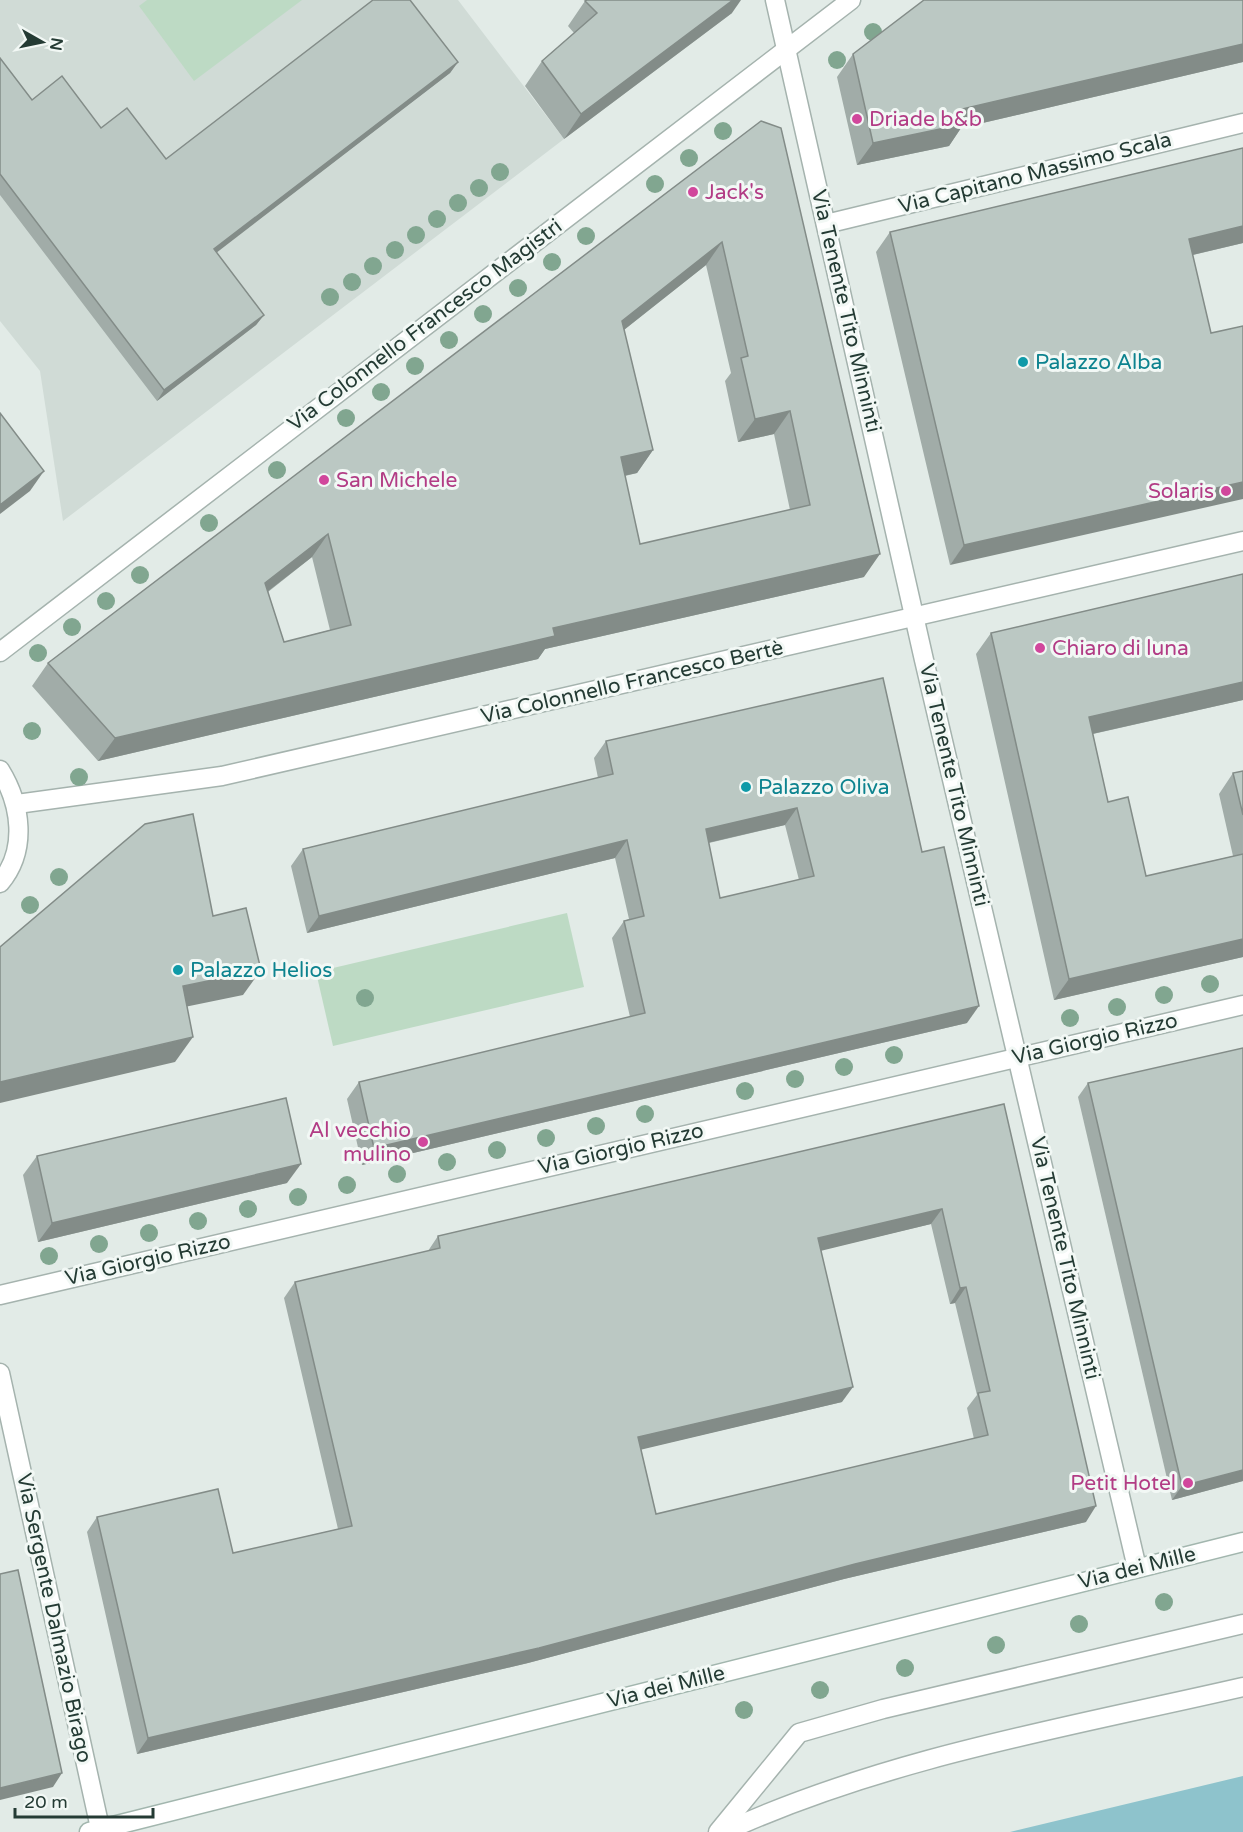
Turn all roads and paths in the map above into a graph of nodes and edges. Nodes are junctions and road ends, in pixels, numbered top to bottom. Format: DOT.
graph roads {
  1 [pos="775,0"];
  2 [pos="851,0"];
  3 [pos="787,50"];
  4 [pos="1243,123"];
  5 [pos="826,224"];
  6 [pos="1243,541"];
  7 [pos="915,617"];
  8 [pos="0,652"];
  9 [pos="0,770"];
  10 [pos="17,804"];
  11 [pos="0,883"];
  12 [pos="1243,1005"];
  13 [pos="1018,1057"];
  14 [pos="0,1295"];
  15 [pos="0,1373"];
  16 [pos="1243,1542"];
  17 [pos="1137,1568"];
  18 [pos="1243,1624"];
  19 [pos="1243,1687"];
  20 [pos="95,1830"];
  21 [pos="718,1832"];
  22 [pos="724,1832"];
  1 -- 3 [label="street, Via Tenente Tito Minninti"];
  2 -- 3 [label="street, Via Colonnello Francesco Magistri"];
  3 -- 5 [label="street, Via Tenente Tito Minninti"];
  3 -- 8 [label="street, Via Colonnello Francesco Magistri"];
  4 -- 5 [label="street, Via Capitano Massimo Scala"];
  5 -- 7 [label="street, Via Tenente Tito Minninti"];
  6 -- 7 [label="street, Via Colonnello Francesco Bertè"];
  7 -- 10 [label="street, Via Colonnello Francesco Bertè"];
  7 -- 13 [label="street, Via Tenente Tito Minninti"];
  9 -- 10 [label="street"];
  10 -- 11 [label="street"];
  12 -- 13 [label="street, Via Giorgio Rizzo"];
  13 -- 14 [label="street, Via Giorgio Rizzo"];
  13 -- 17 [label="street, Via Tenente Tito Minninti"];
  15 -- 20 [label="street, Via Sergente Dalmazio Birago"];
  16 -- 17 [label="street, Via dei Mille"];
  17 -- 20 [label="street, Via dei Mille"];
  18 -- 21 [label="street"];
  19 -- 22 [label="street"];
}
